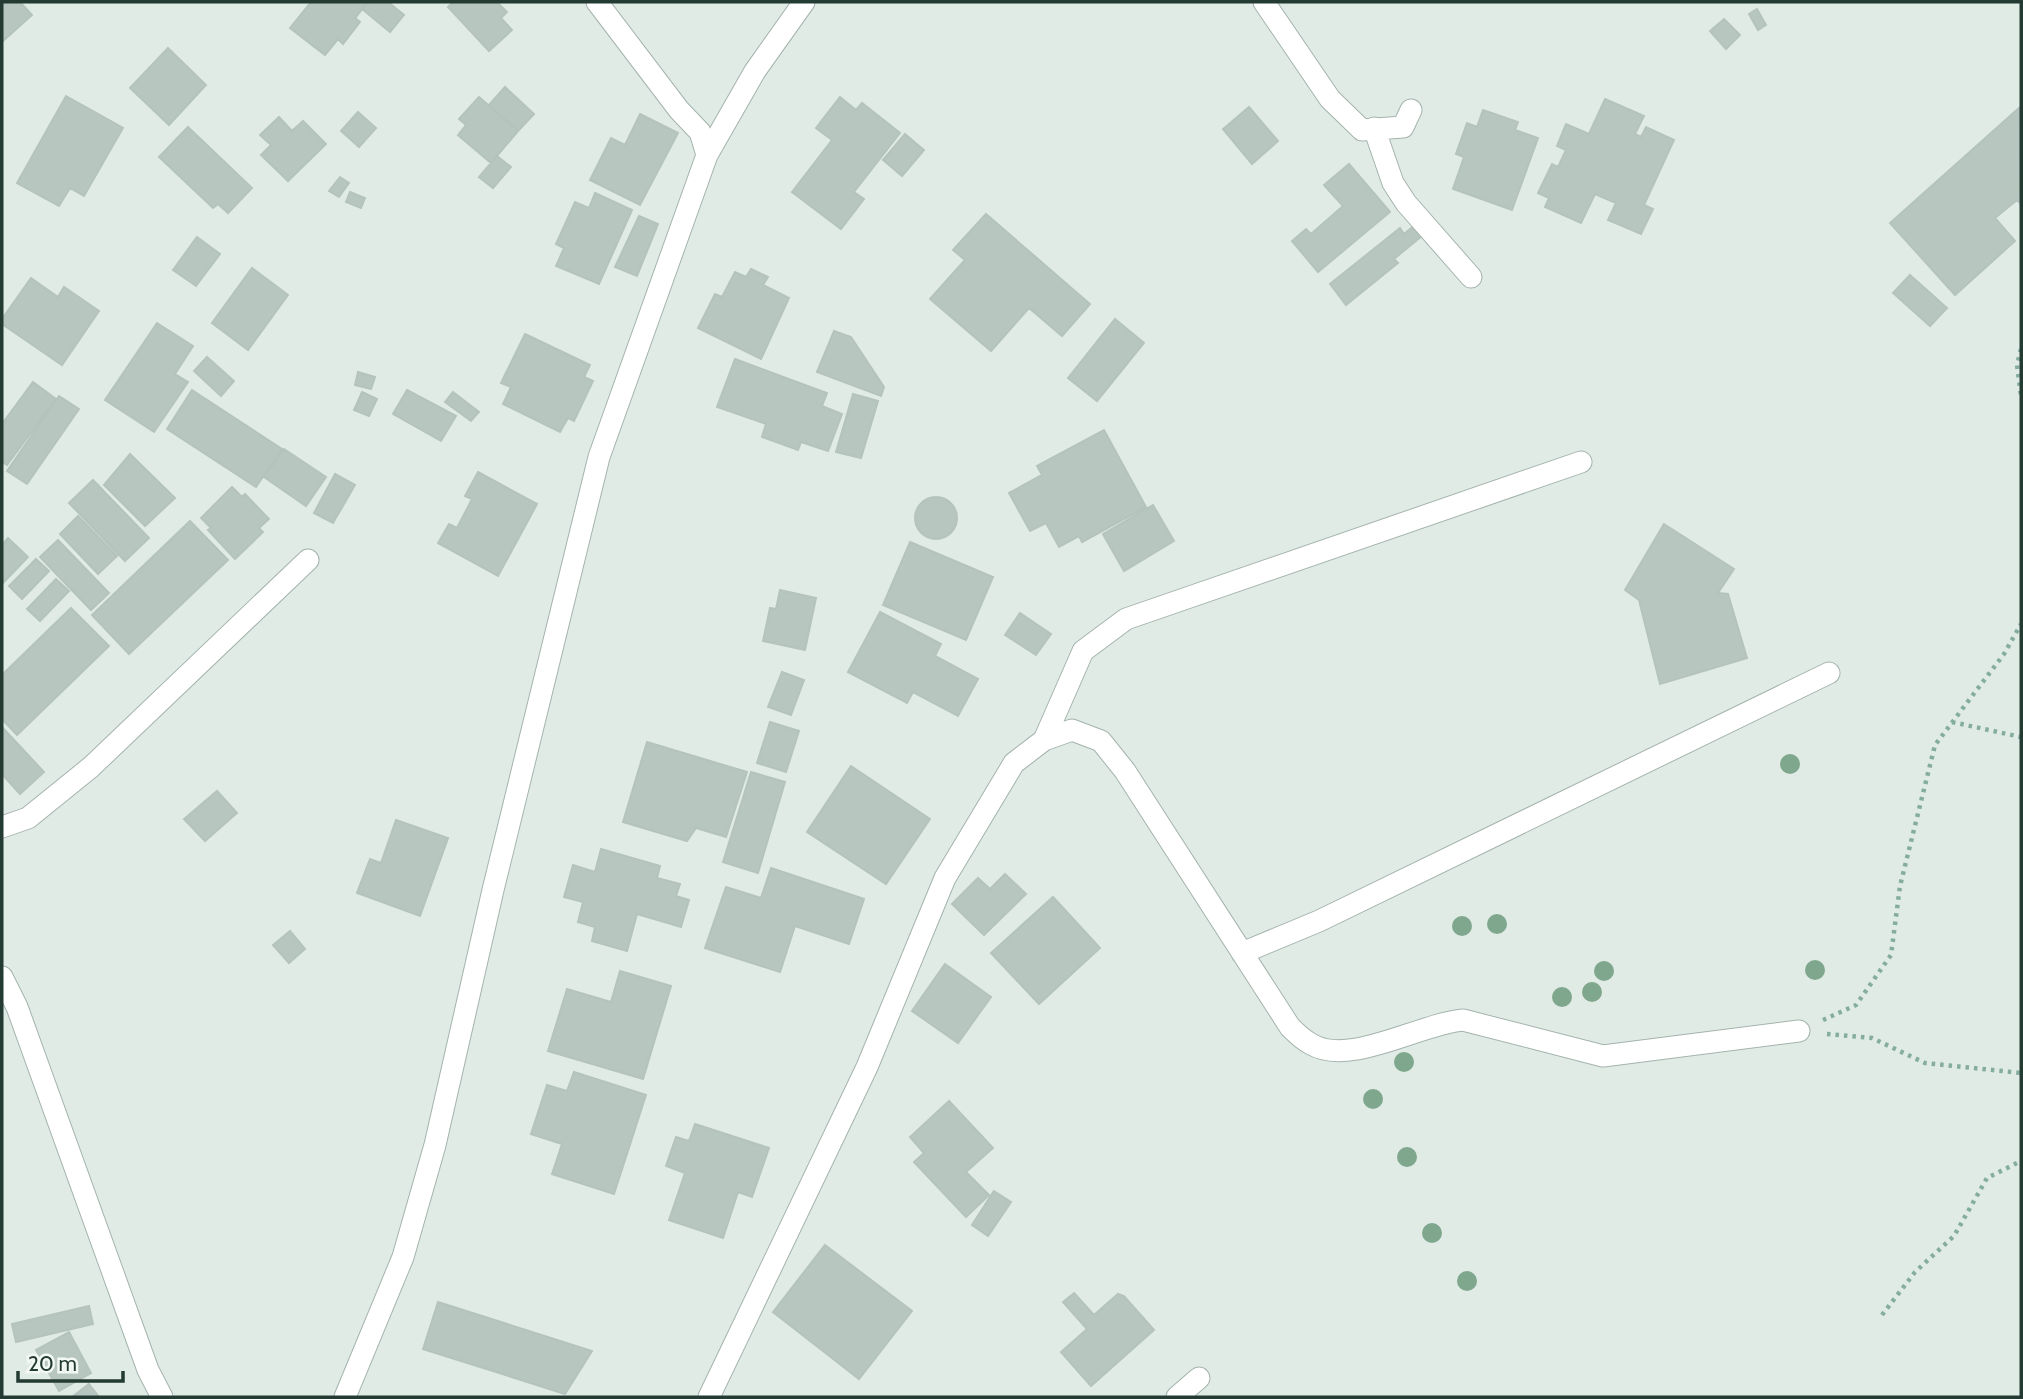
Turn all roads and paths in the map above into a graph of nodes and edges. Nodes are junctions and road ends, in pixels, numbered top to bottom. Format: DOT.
graph roads {
  1 [pos="597,2"];
  2 [pos="804,2"];
  3 [pos="1264,2"];
  4 [pos="1411,110"];
  5 [pos="1374,128"];
  6 [pos="707,155"];
  7 [pos="1471,277"];
  8 [pos="2021,349"];
  9 [pos="2019,365"];
  10 [pos="2021,396"];
  11 [pos="1581,462"];
  12 [pos="308,561"];
  13 [pos="2021,624"];
  14 [pos="1829,673"];
  15 [pos="1952,722"];
  16 [pos="2021,737"];
  17 [pos="1044,740"];
  18 [pos="2,827"];
  19 [pos="1242,953"];
  20 [pos="2,977"];
  21 [pos="1799,1031"];
  22 [pos="2021,1073"];
  23 [pos="2021,1161"];
  24 [pos="1882,1315"];
  25 [pos="1199,1378"];
  26 [pos="162,1397"];
  27 [pos="345,1397"];
  28 [pos="709,1397"];
  29 [pos="1177,1397"];
  1 -- 6 [label="street"];
  2 -- 6 [label="street"];
  3 -- 5 [label="street"];
  4 -- 5 [label="street"];
  5 -- 7 [label="street"];
  6 -- 27 [label="street"];
  8 -- 9 [label="path"];
  9 -- 10 [label="path"];
  11 -- 17 [label="street"];
  12 -- 18 [label="street"];
  13 -- 15 [label="path"];
  14 -- 19 [label="street"];
  15 -- 16 [label="path"];
  15 -- 21 [label="path"];
  17 -- 19 [label="street"];
  17 -- 28 [label="street"];
  19 -- 21 [label="street"];
  20 -- 26 [label="street"];
  21 -- 22 [label="path"];
  23 -- 24 [label="path"];
  25 -- 29 [label="street"];
}
